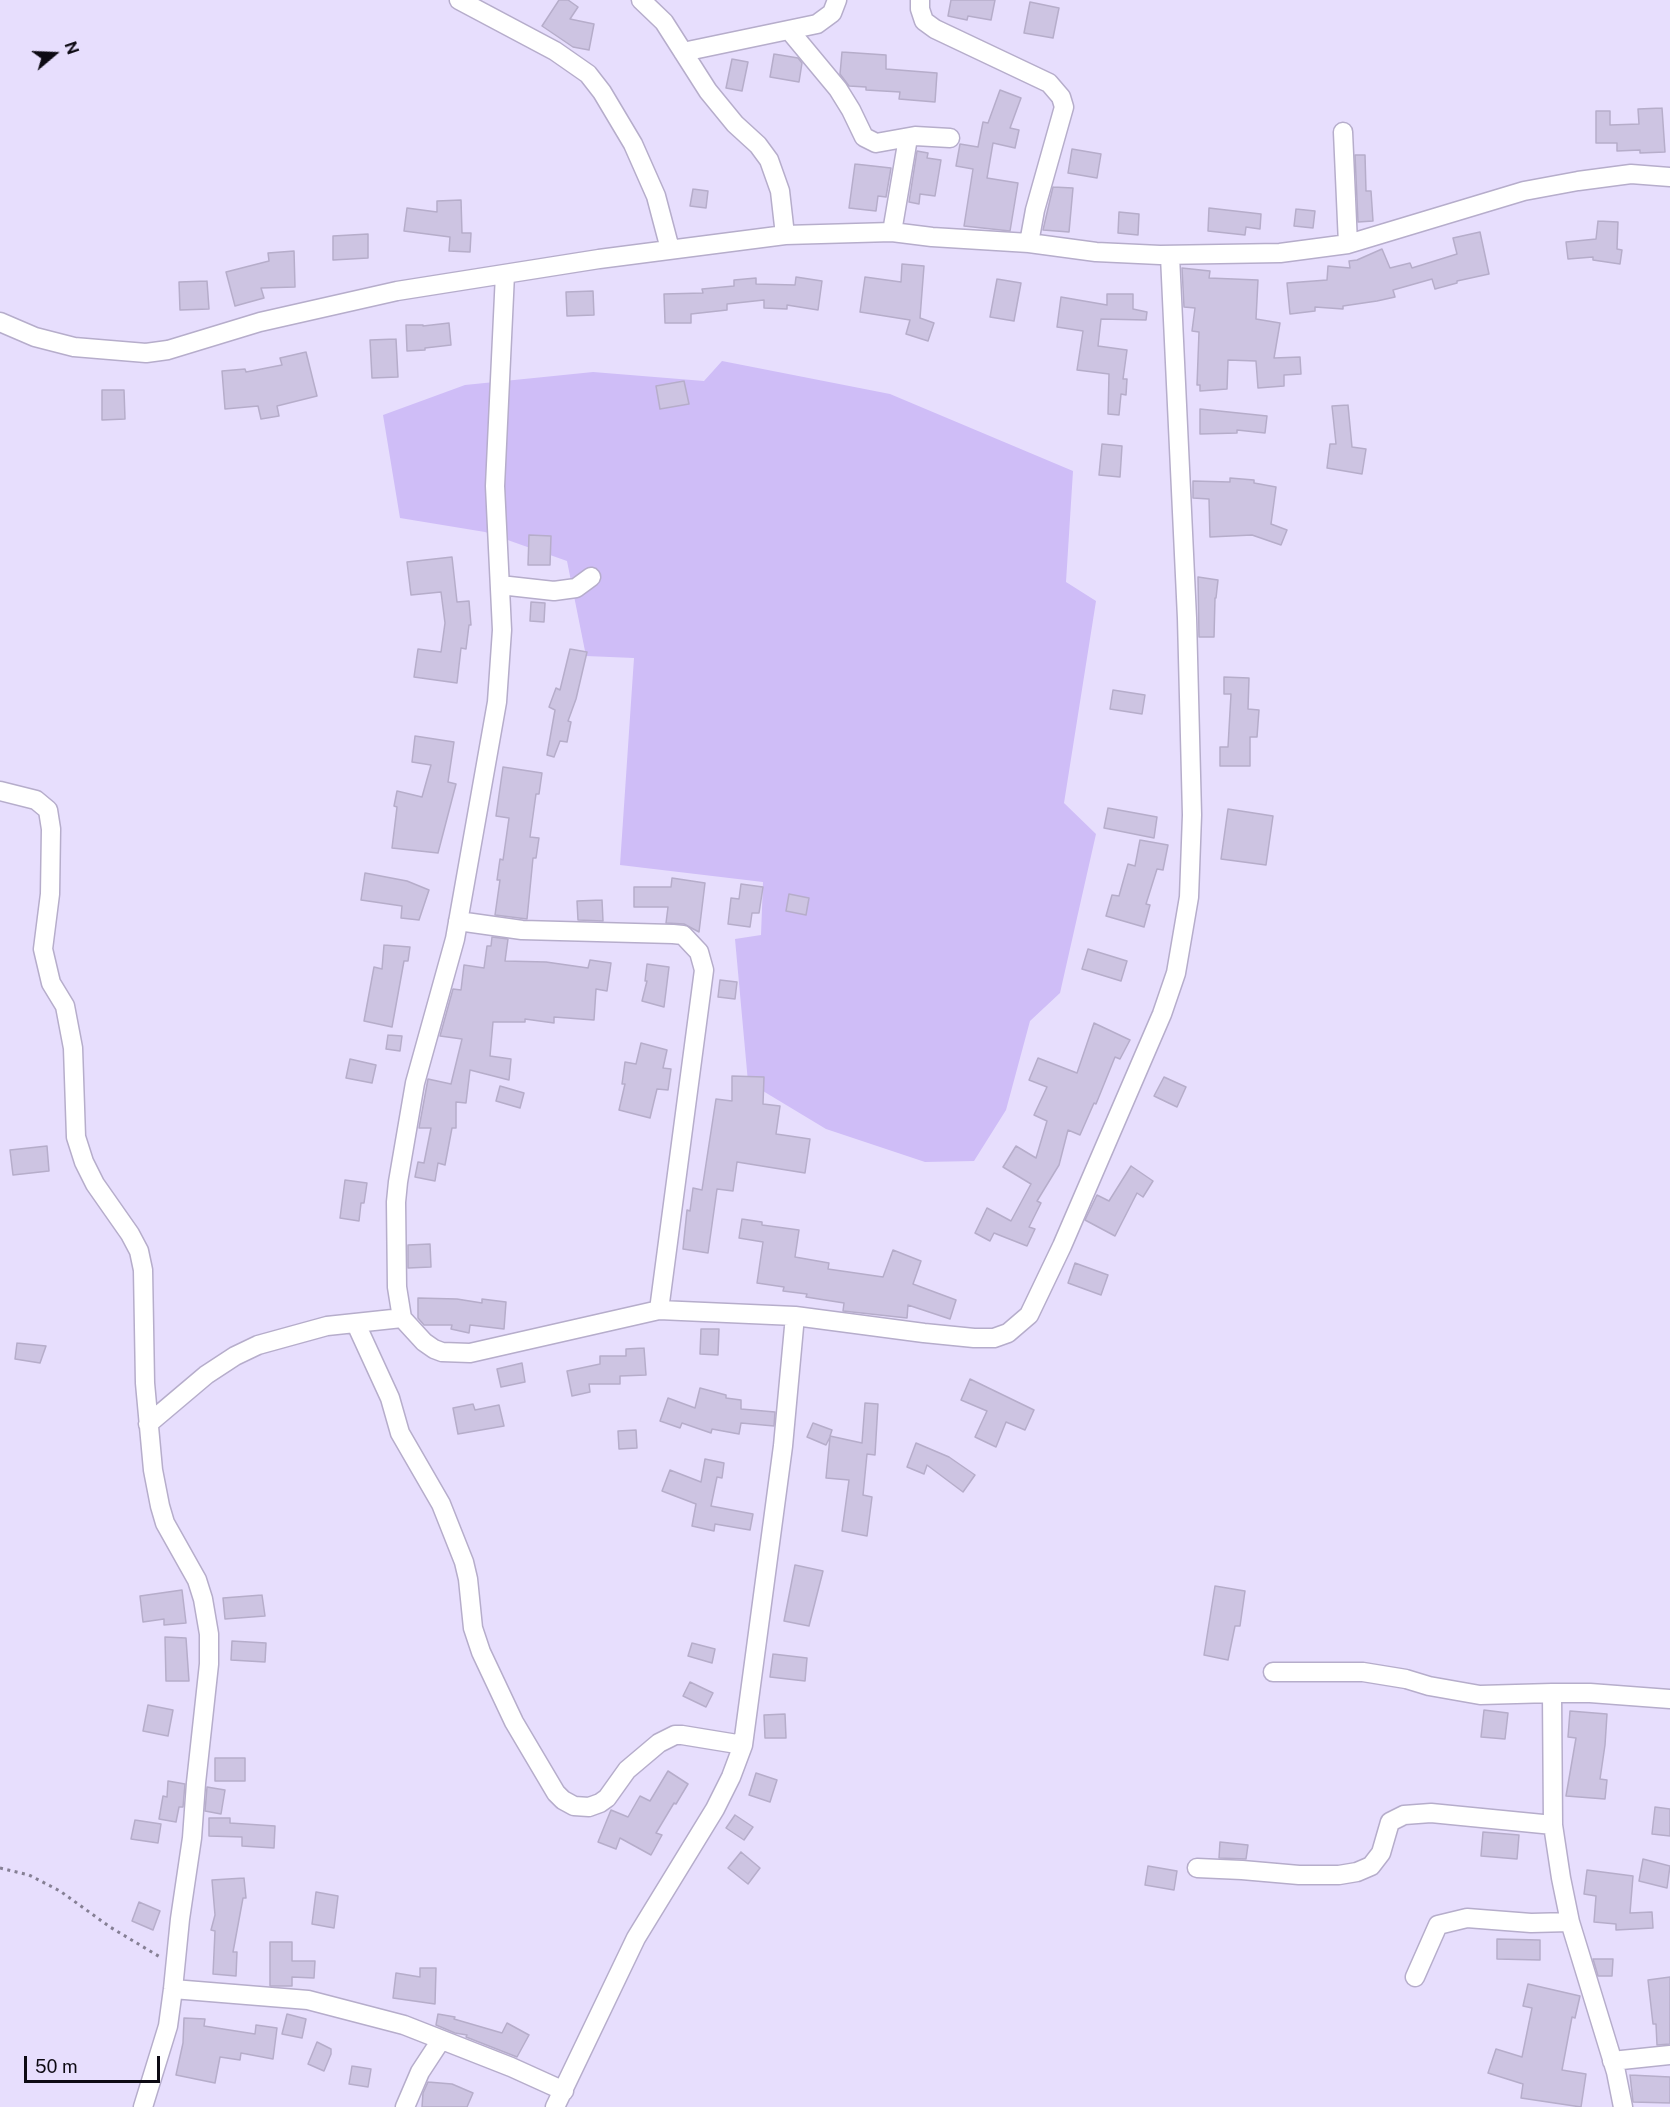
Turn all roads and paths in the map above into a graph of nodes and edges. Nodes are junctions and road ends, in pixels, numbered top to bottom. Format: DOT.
graph roads {
  1 [pos="459,0"];
  2 [pos="641,0"];
  3 [pos="837,0"];
  4 [pos="920,0"];
  5 [pos="789,30"];
  6 [pos="683,51"];
  7 [pos="1343,132"];
  8 [pos="908,138"];
  9 [pos="950,138"];
  10 [pos="1670,177"];
  11 [pos="892,232"];
  12 [pos="785,235"];
  13 [pos="1029,243"];
  14 [pos="1348,244"];
  15 [pos="670,249"];
  16 [pos="1170,256"];
  17 [pos="505,274"];
  18 [pos="0,322"];
  19 [pos="591,577"];
  20 [pos="500,585"];
  21 [pos="0,791"];
  22 [pos="458,921"];
  23 [pos="659,1310"];
  24 [pos="795,1316"];
  25 [pos="402,1318"];
  26 [pos="356,1324"];
  27 [pos="148,1424"];
  28 [pos="1273,1672"];
  29 [pos="1552,1693"];
  30 [pos="1670,1699"];
  31 [pos="743,1745"];
  32 [pos="1553,1825"];
  33 [pos="0,1868"];
  34 [pos="1197,1868"];
  35 [pos="1570,1922"];
  36 [pos="175,1964"];
  37 [pos="1416,1977"];
  38 [pos="173,1989"];
  39 [pos="441,2040"];
  40 [pos="1670,2055"];
  41 [pos="1612,2061"];
  42 [pos="560,2099"];
  43 [pos="143,2107"];
  44 [pos="405,2107"];
  45 [pos="1623,2107"];
  1 -- 15 [label="street"];
  2 -- 6 [label="street"];
  3 -- 5 [label="street"];
  4 -- 13 [label="street"];
  5 -- 6 [label="street"];
  5 -- 8 [label="street"];
  6 -- 12 [label="street"];
  7 -- 14 [label="street"];
  8 -- 9 [label="street"];
  8 -- 11 [label="street"];
  10 -- 14 [label="street"];
  11 -- 12 [label="street"];
  11 -- 13 [label="street"];
  12 -- 15 [label="street"];
  13 -- 16 [label="street"];
  14 -- 16 [label="street"];
  15 -- 17 [label="street"];
  16 -- 24 [label="street"];
  17 -- 18 [label="street"];
  17 -- 20 [label="street"];
  19 -- 20 [label="street"];
  20 -- 22 [label="street"];
  21 -- 27 [label="street"];
  22 -- 23 [label="street"];
  22 -- 25 [label="street"];
  23 -- 24 [label="street"];
  23 -- 25 [label="street"];
  24 -- 31 [label="street"];
  25 -- 26 [label="street"];
  26 -- 27 [label="street"];
  26 -- 31 [label="street"];
  27 -- 36 [label="street"];
  28 -- 29 [label="street"];
  29 -- 30 [label="street"];
  29 -- 32 [label="street"];
  31 -- 42 [label="street"];
  32 -- 34 [label="street"];
  32 -- 35 [label="street"];
  33 -- 36 [label="path"];
  35 -- 37 [label="street"];
  35 -- 41 [label="street"];
  36 -- 38 [label="street"];
  38 -- 39 [label="street"];
  38 -- 43 [label="street"];
  39 -- 42 [label="street"];
  39 -- 44 [label="street"];
  40 -- 41 [label="street"];
  41 -- 45 [label="street"];
}
